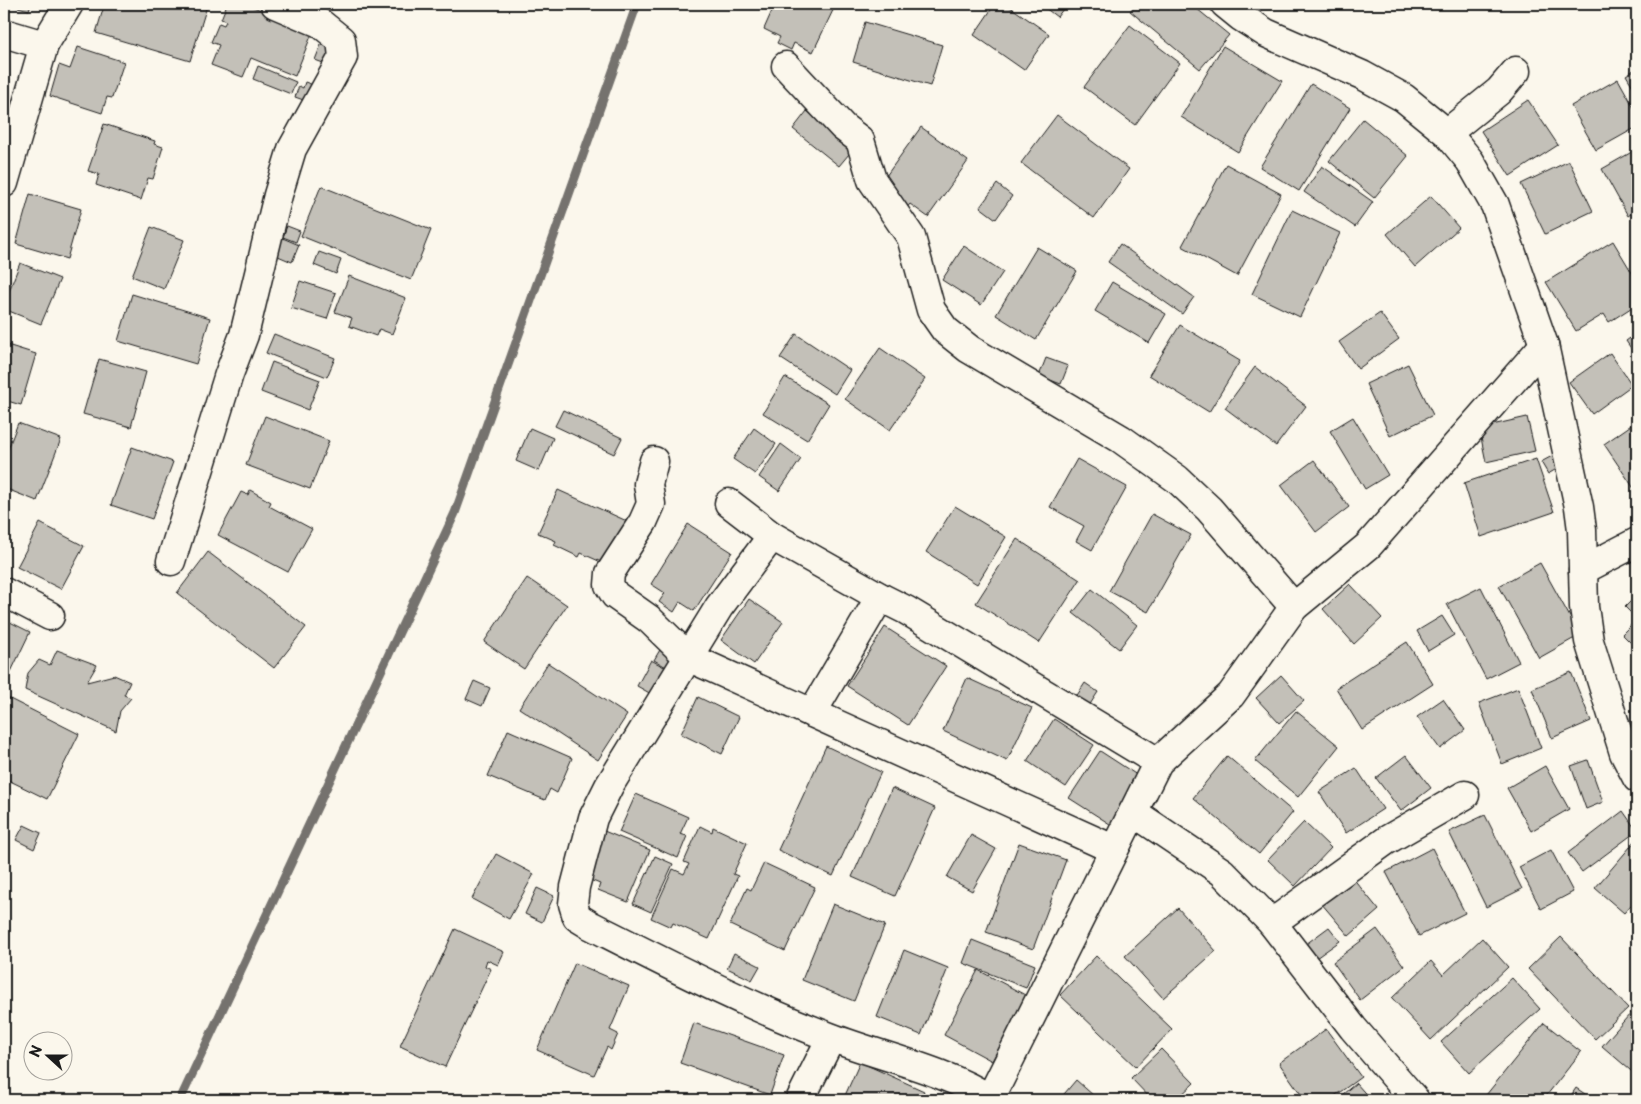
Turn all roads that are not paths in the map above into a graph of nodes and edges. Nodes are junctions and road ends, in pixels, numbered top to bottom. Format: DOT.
graph roads {
  1 [pos="69,4"];
  2 [pos="274,4"];
  3 [pos="1225,4"];
  4 [pos="4,33"];
  5 [pos="44,46"];
  6 [pos="786,66"];
  7 [pos="1516,71"];
  8 [pos="1447,132"];
  9 [pos="4,183"];
  10 [pos="1544,345"];
  11 [pos="654,461"];
  12 [pos="729,503"];
  13 [pos="772,536"];
  14 [pos="1637,542"];
  15 [pos="172,561"];
  16 [pos="1583,570"];
  17 [pos="4,592"];
  18 [pos="880,598"];
  19 [pos="1294,606"];
  20 [pos="50,616"];
  21 [pos="688,657"];
  22 [pos="812,713"];
  23 [pos="1158,762"];
  24 [pos="1637,778"];
  25 [pos="1465,795"];
  26 [pos="1133,812"];
  27 [pos="1113,849"];
  28 [pos="1272,924"];
  29 [pos="831,1038"];
  30 [pos="991,1099"];
  31 [pos="800,1100"];
  32 [pos="1415,1100"];
  1 -- 5 [label="street"];
  2 -- 15 [label="street"];
  3 -- 8 [label="street"];
  4 -- 5 [label="street"];
  5 -- 9 [label="street"];
  6 -- 19 [label="street"];
  7 -- 8 [label="street"];
  8 -- 10 [label="street"];
  10 -- 16 [label="street"];
  10 -- 19 [label="street"];
  11 -- 21 [label="street"];
  12 -- 13 [label="street"];
  13 -- 18 [label="street"];
  13 -- 21 [label="street"];
  14 -- 16 [label="street"];
  16 -- 24 [label="street"];
  17 -- 20 [label="street"];
  18 -- 22 [label="street"];
  18 -- 23 [label="street"];
  19 -- 23 [label="street"];
  21 -- 22 [label="street"];
  21 -- 29 [label="street"];
  22 -- 27 [label="street"];
  23 -- 26 [label="street"];
  25 -- 28 [label="street"];
  26 -- 27 [label="street"];
  26 -- 28 [label="street"];
  27 -- 30 [label="street"];
  28 -- 32 [label="street"];
  29 -- 30 [label="street"];
  29 -- 31 [label="street"];
}
